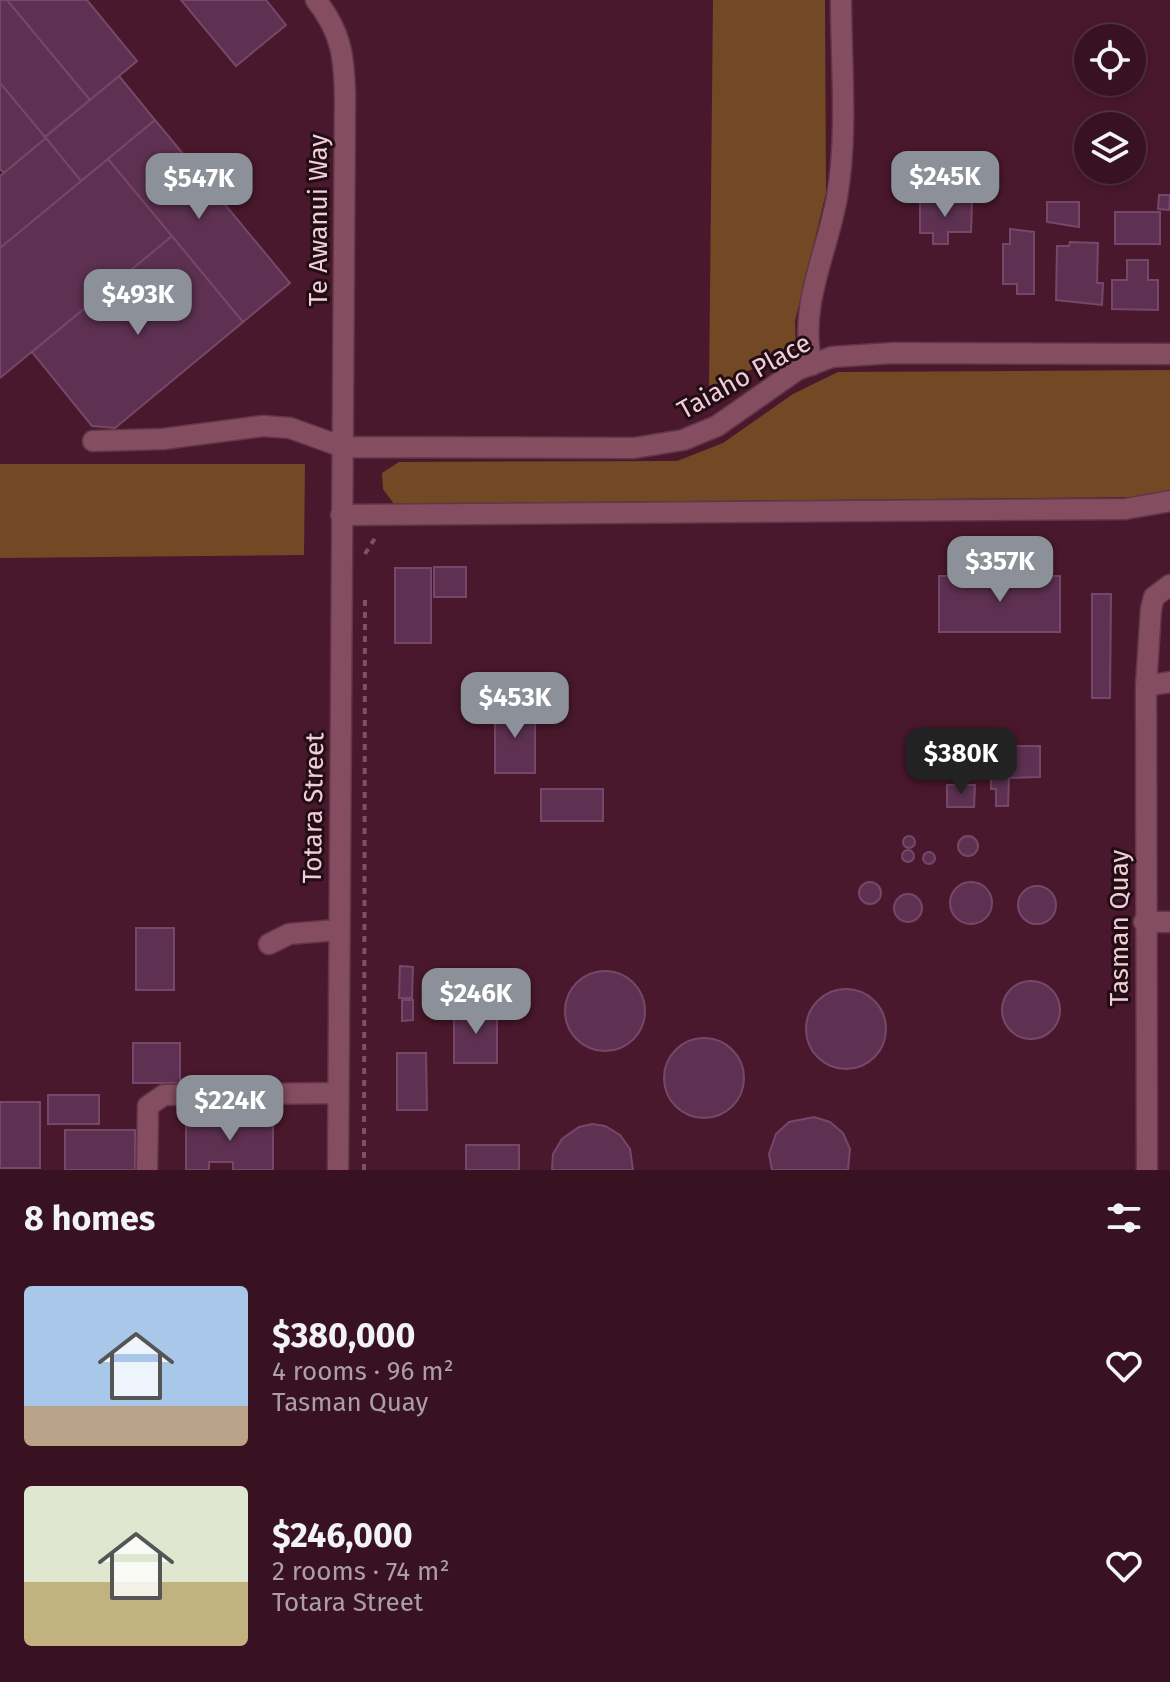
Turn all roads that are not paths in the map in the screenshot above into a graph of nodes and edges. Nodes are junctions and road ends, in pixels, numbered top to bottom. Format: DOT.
graph roads {
  1 [pos="316,0"];
  2 [pos="841,0"];
  3 [pos="1170,354"];
  4 [pos="812,365"];
  5 [pos="93,441"];
  6 [pos="343,447"];
  7 [pos="1170,501"];
  8 [pos="341,515"];
  9 [pos="1170,585"];
  10 [pos="1170,682"];
  11 [pos="1146,686"];
  12 [pos="1144,922"];
  13 [pos="1170,922"];
  14 [pos="337,930"];
  15 [pos="269,944"];
  16 [pos="338,1093"];
  17 [pos="147,1170"];
  18 [pos="338,1170"];
  19 [pos="1147,1170"];
  1 -- 6 [label="street, Te Awanui Way"];
  2 -- 4 [label="street"];
  3 -- 4 [label="street, Taiaho Place"];
  4 -- 6 [label="street, Taiaho Place"];
  5 -- 6 [label="street, Taiaho Place"];
  6 -- 8 [label="street, Totara Street"];
  7 -- 8 [label="street"];
  8 -- 14 [label="street, Totara Street"];
  9 -- 11 [label="street, Tasman Quay"];
  10 -- 11 [label="street"];
  11 -- 12 [label="street, Tasman Quay"];
  12 -- 13 [label="street"];
  12 -- 19 [label="street, Tasman Quay"];
  14 -- 15 [label="street"];
  14 -- 16 [label="street, Totara Street"];
  16 -- 17 [label="street"];
  16 -- 18 [label="street, Totara Street"];
}
